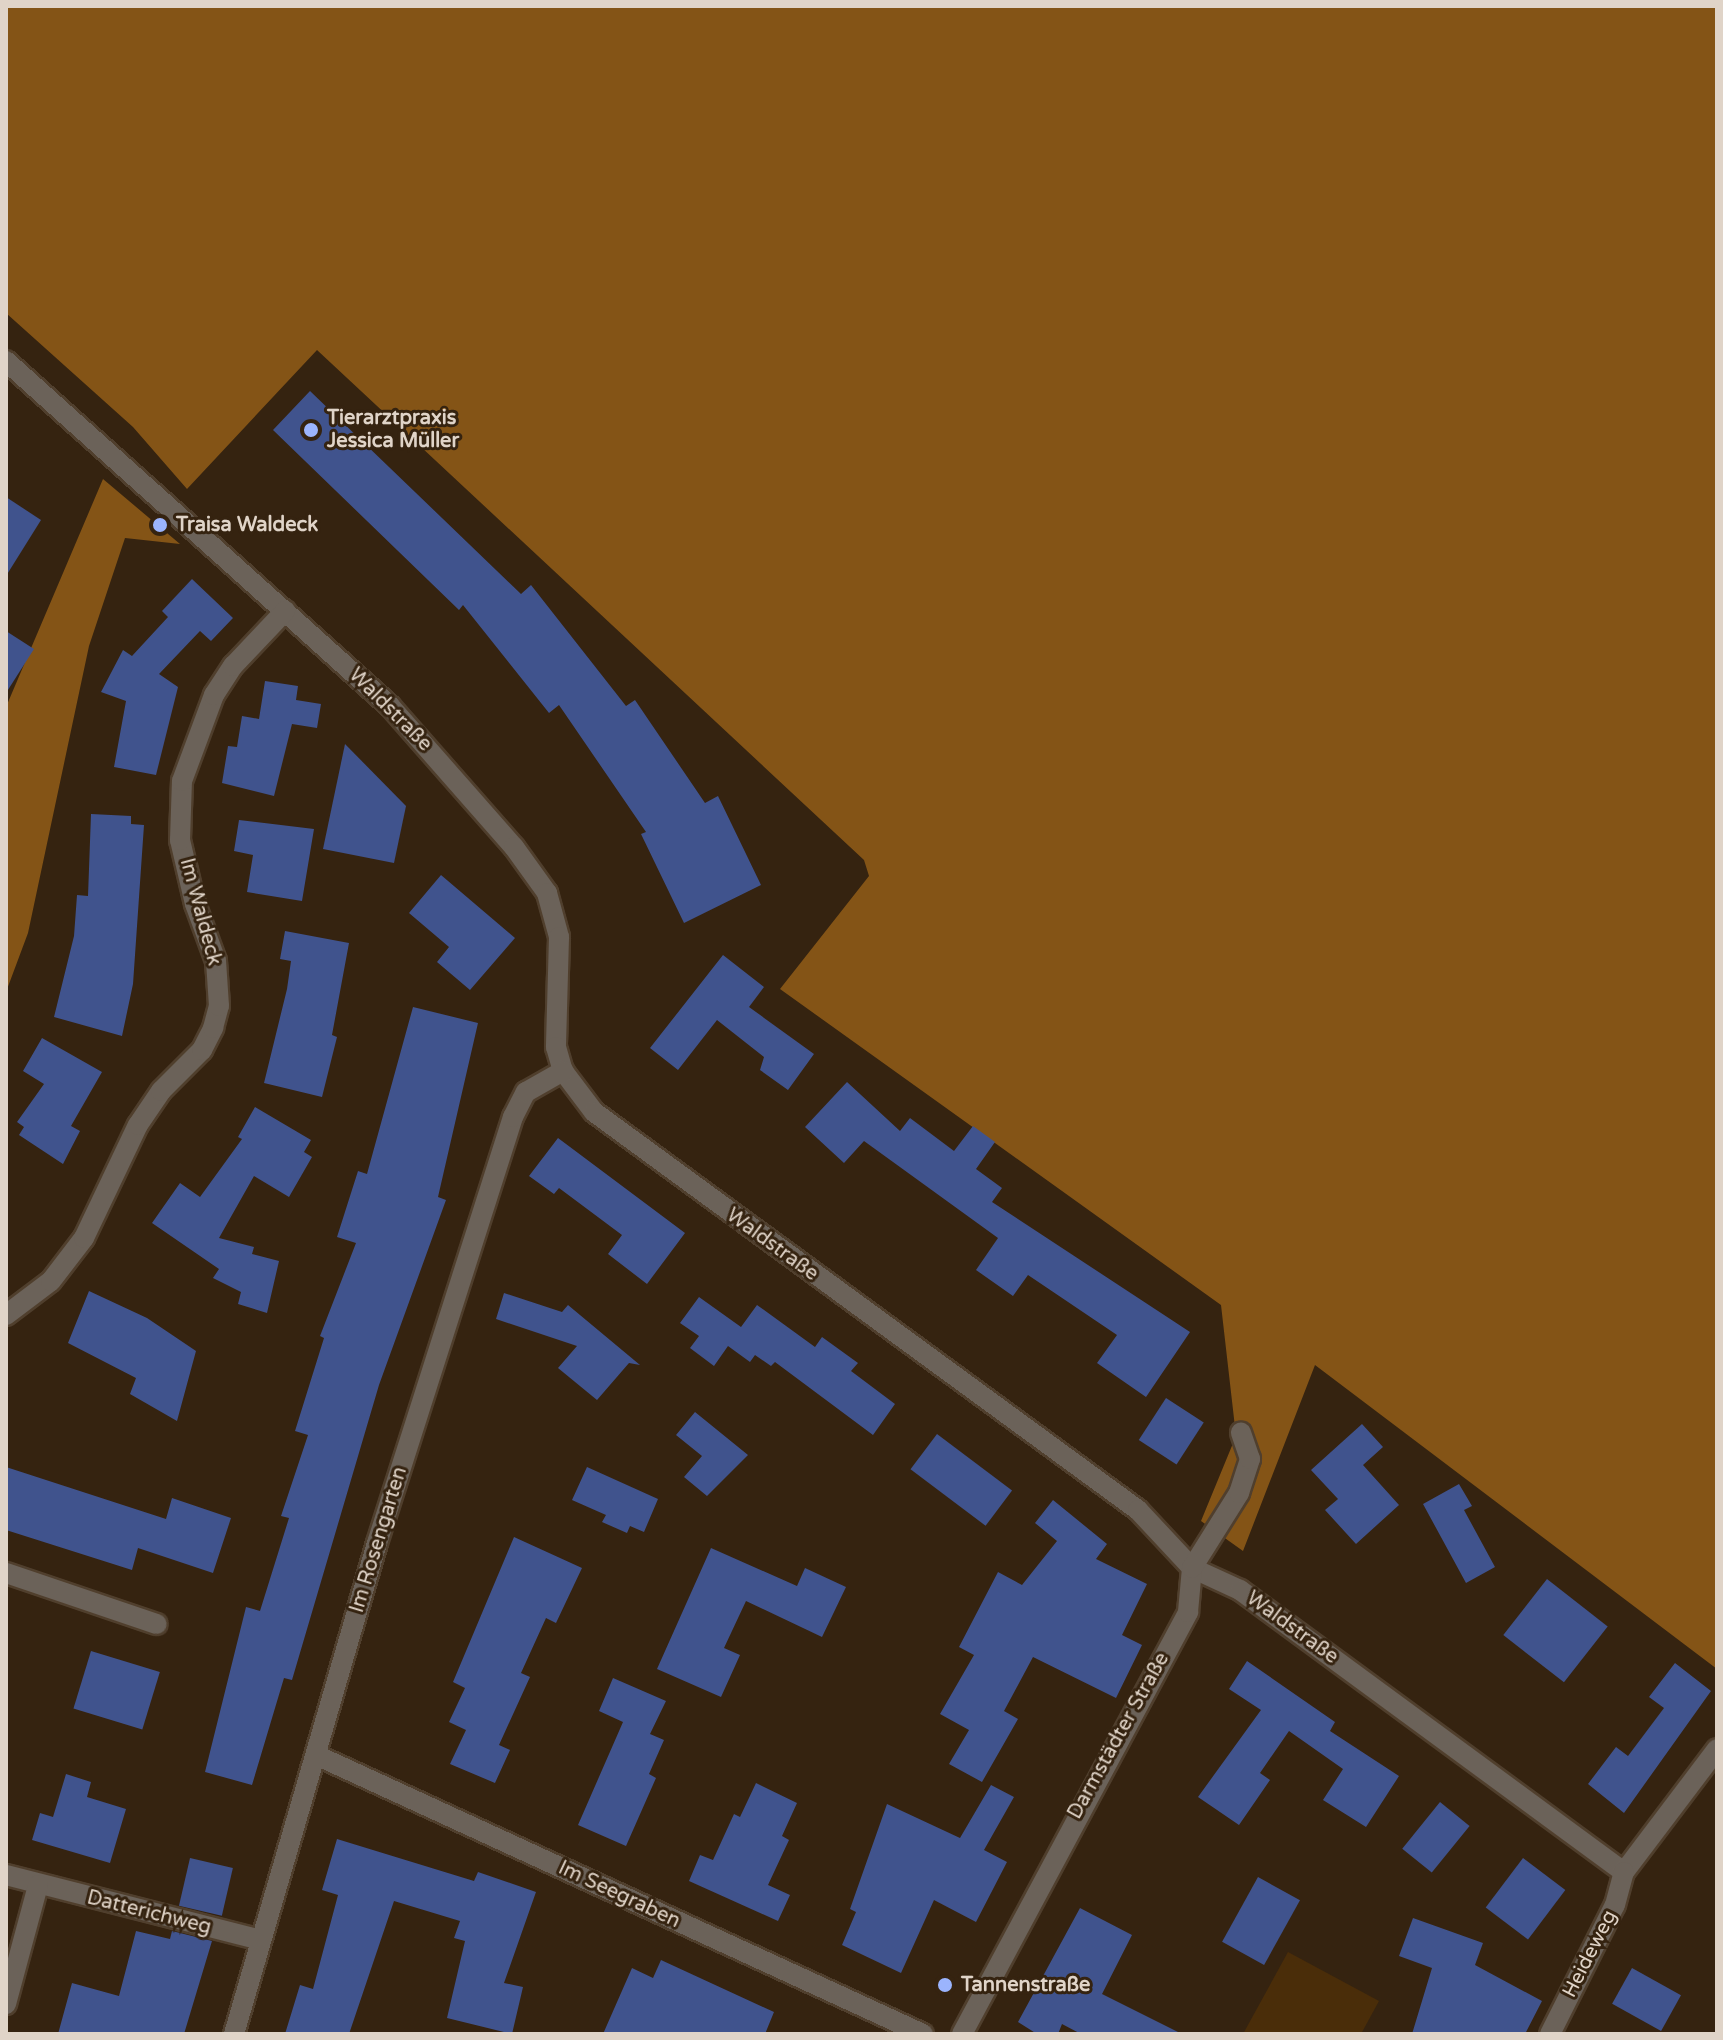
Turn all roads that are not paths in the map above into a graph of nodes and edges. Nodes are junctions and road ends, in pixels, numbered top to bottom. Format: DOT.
graph roads {
  1 [pos="7,365"];
  2 [pos="285,611"];
  3 [pos="563,1071"];
  4 [pos="6,1315"];
  5 [pos="1241,1433"];
  6 [pos="1192,1568"];
  7 [pos="6,1573"];
  8 [pos="157,1624"];
  9 [pos="1717,1749"];
  10 [pos="316,1755"];
  11 [pos="1624,1872"];
  12 [pos="6,1875"];
  13 [pos="38,1885"];
  14 [pos="261,1940"];
  15 [pos="6,2004"];
  16 [pos="234,2034"];
  17 [pos="923,2034"];
  18 [pos="962,2034"];
  19 [pos="1550,2034"];
  1 -- 2 [label="street, Waldstraße"];
  2 -- 3 [label="street, Waldstraße"];
  2 -- 4 [label="street, Im Waldeck"];
  3 -- 6 [label="street, Waldstraße"];
  3 -- 10 [label="street, Im Rosengarten"];
  5 -- 6 [label="street, Darmstädter Straße"];
  6 -- 11 [label="street, Waldstraße"];
  6 -- 18 [label="street, Darmstädter Straße"];
  7 -- 8 [label="street"];
  9 -- 11 [label="street"];
  10 -- 14 [label="street, Im Rosengarten"];
  10 -- 17 [label="street, Im Seegraben"];
  11 -- 19 [label="street, Heideweg"];
  12 -- 13 [label="street, Datterichweg"];
  13 -- 14 [label="street, Datterichweg"];
  13 -- 15 [label="street"];
  14 -- 16 [label="street, Im Rosengarten"];
}
